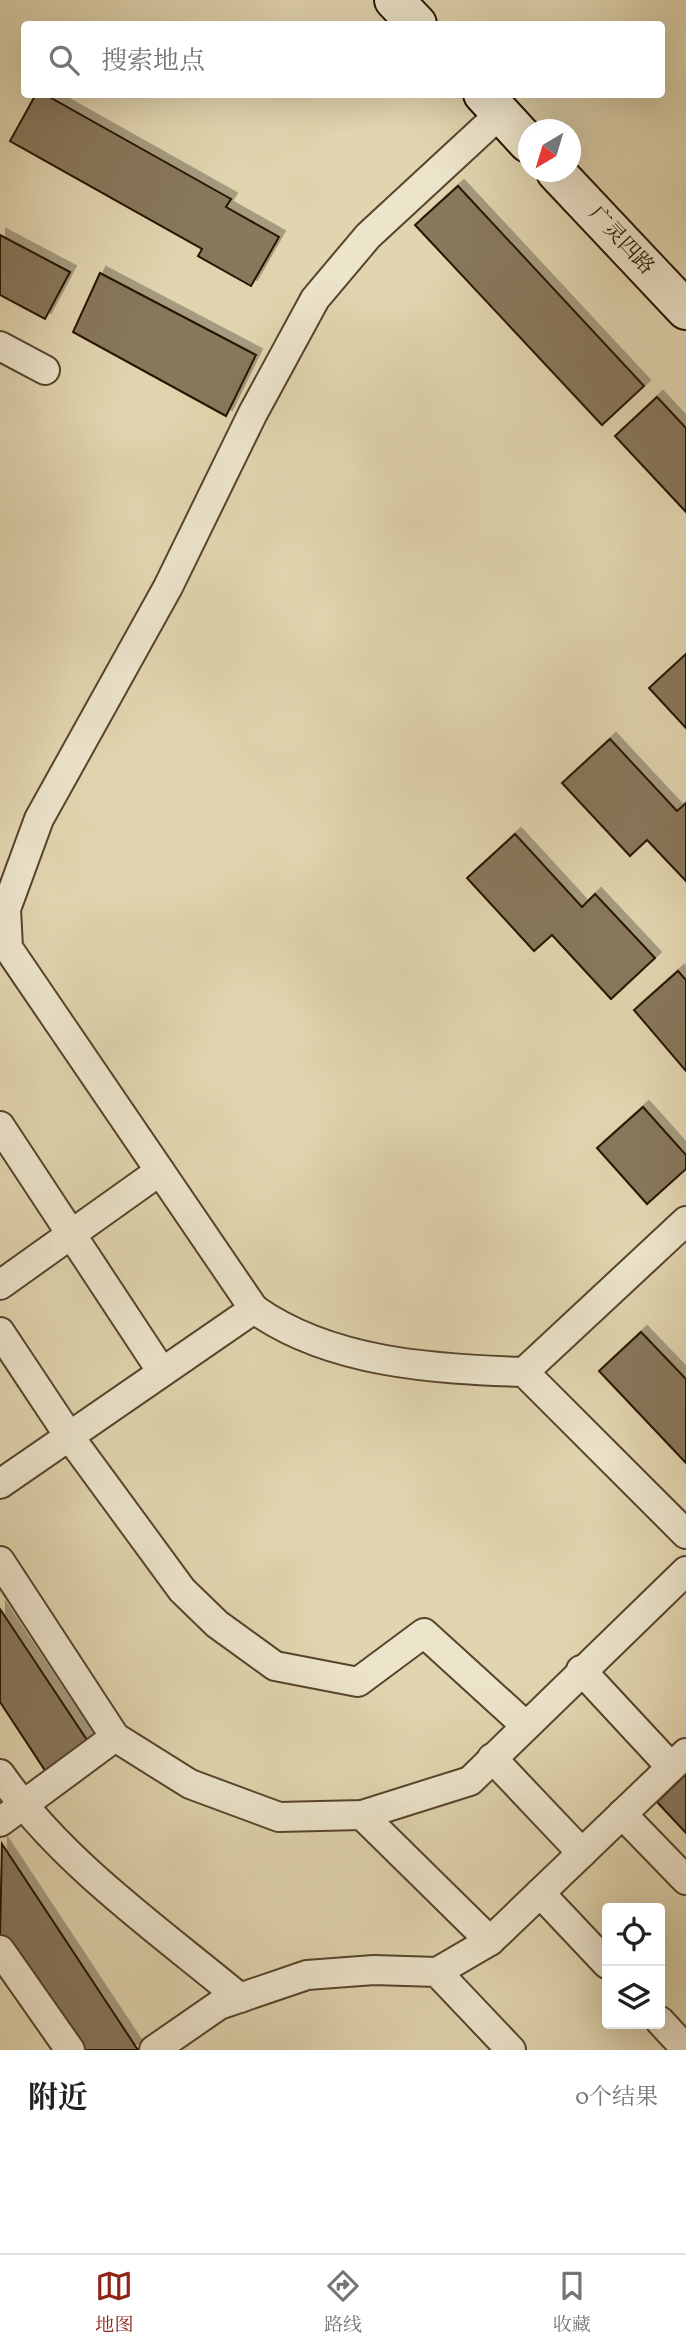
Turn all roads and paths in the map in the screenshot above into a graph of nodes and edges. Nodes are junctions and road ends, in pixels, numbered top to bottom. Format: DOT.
graph roads {
  1 [pos="394,0"];
  2 [pos="414,21"];
  3 [pos="492,104"];
  4 [pos="518,132"];
  5 [pos="564,182"];
  6 [pos="686,310"];
  7 [pos="0,346"];
  8 [pos="45,370"];
  9 [pos="9,968"];
  10 [pos="0,1126"];
  11 [pos="160,1171"];
  12 [pos="686,1222"];
  13 [pos="71,1234"];
  14 [pos="0,1285"];
  15 [pos="254,1308"];
  16 [pos="0,1332"];
  17 [pos="162,1372"];
  18 [pos="524,1372"];
  19 [pos="69,1436"];
  20 [pos="0,1483"];
  21 [pos="686,1534"];
  22 [pos="0,1561"];
  23 [pos="686,1571"];
  24 [pos="581,1670"];
  25 [pos="525,1725"];
  26 [pos="115,1737"];
  27 [pos="492,1758"];
  28 [pos="679,1760"];
  29 [pos="0,1774"];
  30 [pos="25,1805"];
  31 [pos="622,1814"];
  32 [pos="362,1815"];
  33 [pos="0,1822"];
  34 [pos="582,1853"];
  35 [pos="686,1881"];
  36 [pos="540,1893"];
  37 [pos="490,1941"];
  38 [pos="0,1950"];
  39 [pos="602,1960"];
  40 [pos="437,1972"];
  41 [pos="240,1998"];
  42 [pos="665,2026"];
  43 [pos="686,2049"];
  44 [pos="69,2050"];
  45 [pos="154,2050"];
  46 [pos="511,2050"];
  1 -- 2 [label="main road"];
  3 -- 4 [label="main road"];
  3 -- 9 [label="street"];
  5 -- 6 [label="main road, 广灵四路"];
  7 -- 8 [label="street"];
  9 -- 11 [label="street"];
  10 -- 13 [label="street"];
  11 -- 13 [label="street"];
  11 -- 15 [label="street"];
  12 -- 18 [label="street"];
  13 -- 14 [label="street"];
  13 -- 17 [label="street"];
  15 -- 17 [label="street"];
  15 -- 18 [label="street"];
  16 -- 19 [label="street"];
  17 -- 19 [label="street"];
  18 -- 21 [label="street"];
  19 -- 20 [label="street"];
  19 -- 25 [label="street"];
  22 -- 26 [label="street"];
  23 -- 24 [label="street"];
  24 -- 25 [label="street"];
  24 -- 28 [label="street"];
  25 -- 27 [label="street"];
  26 -- 30 [label="street"];
  26 -- 32 [label="street"];
  27 -- 32 [label="street"];
  27 -- 34 [label="street"];
  28 -- 31 [label="street"];
  29 -- 30 [label="street"];
  30 -- 33 [label="street"];
  30 -- 41 [label="street"];
  31 -- 34 [label="street"];
  31 -- 35 [label="street"];
  32 -- 37 [label="street"];
  34 -- 36 [label="street"];
  36 -- 37 [label="street"];
  36 -- 39 [label="street"];
  37 -- 40 [label="street"];
  38 -- 44 [label="street"];
  40 -- 41 [label="street"];
  40 -- 46 [label="street"];
  41 -- 45 [label="street"];
  42 -- 43 [label="street"];
}
